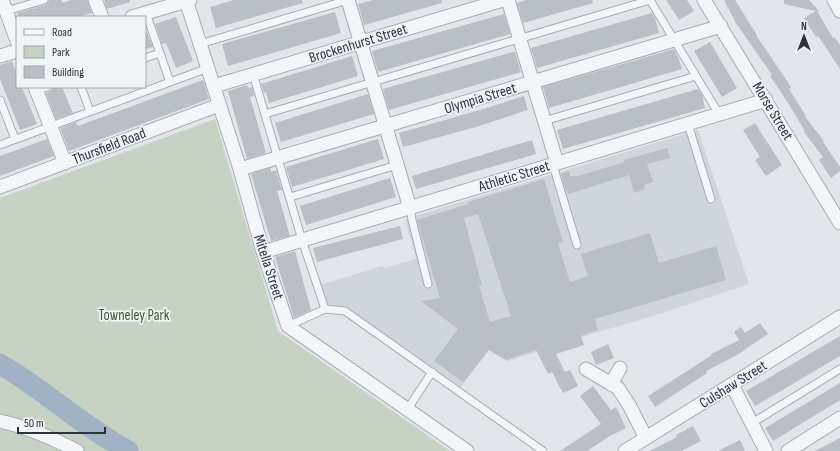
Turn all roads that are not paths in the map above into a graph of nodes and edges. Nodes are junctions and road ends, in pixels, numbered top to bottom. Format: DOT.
graph roads {
  1 [pos="44,0"];
  2 [pos="96,0"];
  3 [pos="188,0"];
  4 [pos="348,0"];
  5 [pos="503,0"];
  6 [pos="508,0"];
  7 [pos="650,0"];
  8 [pos="704,0"];
  9 [pos="834,0"];
  10 [pos="4,6"];
  11 [pos="840,11"];
  12 [pos="146,13"];
  13 [pos="102,16"];
  14 [pos="136,16"];
  15 [pos="721,26"];
  16 [pos="16,38"];
  17 [pos="520,39"];
  18 [pos="675,40"];
  19 [pos="361,42"];
  20 [pos="200,44"];
  21 [pos="16,51"];
  22 [pos="160,53"];
  23 [pos="0,56"];
  24 [pos="146,58"];
  25 [pos="208,68"];
  26 [pos="254,74"];
  27 [pos="696,76"];
  28 [pos="170,82"];
  29 [pos="533,82"];
  30 [pos="373,83"];
  31 [pos="214,86"];
  32 [pos="39,88"];
  33 [pos="81,88"];
  34 [pos="0,100"];
  35 [pos="766,100"];
  36 [pos="219,105"];
  37 [pos="90,111"];
  38 [pos="265,114"];
  39 [pos="719,114"];
  40 [pos="544,121"];
  41 [pos="688,124"];
  42 [pos="50,126"];
  43 [pos="385,126"];
  44 [pos="15,139"];
  45 [pos="0,145"];
  46 [pos="278,157"];
  47 [pos="65,163"];
  48 [pos="555,164"];
  49 [pos="397,165"];
  50 [pos="240,169"];
  51 [pos="0,187"];
  52 [pos="290,197"];
  53 [pos="711,199"];
  54 [pos="410,208"];
  55 [pos="840,224"];
  56 [pos="302,240"];
  57 [pos="577,245"];
  58 [pos="263,252"];
  59 [pos="428,284"];
  60 [pos="325,309"];
  61 [pos="840,317"];
  62 [pos="288,326"];
  63 [pos="620,368"];
  64 [pos="586,369"];
  65 [pos="840,369"];
  66 [pos="432,372"];
  67 [pos="611,384"];
  68 [pos="732,385"];
  69 [pos="407,410"];
  70 [pos="840,418"];
  71 [pos="0,421"];
  72 [pos="752,423"];
  73 [pos="646,438"];
  74 [pos="77,451"];
  75 [pos="467,451"];
  76 [pos="543,451"];
  77 [pos="625,451"];
  78 [pos="766,451"];
  79 [pos="788,451"];
  1 -- 10 [label="lane"];
  2 -- 13 [label="street"];
  3 -- 12 [label="street"];
  3 -- 20 [label="street, Mitella Street"];
  4 -- 19 [label="street"];
  4 -- 20 [label="lane"];
  5 -- 19 [label="street, Brockenhurst Street"];
  6 -- 17 [label="street"];
  7 -- 17 [label="lane"];
  7 -- 18 [label="lane"];
  8 -- 15 [label="street, Morse Street"];
  9 -- 11 [label="street"];
  10 -- 16 [label="street"];
  12 -- 14 [label="street"];
  12 -- 22 [label="lane"];
  15 -- 18 [label="street, Olympia Street"];
  15 -- 35 [label="street, Morse Street"];
  17 -- 29 [label="street"];
  17 -- 30 [label="lane"];
  18 -- 27 [label="lane"];
  18 -- 29 [label="street, Olympia Street"];
  19 -- 26 [label="street, Brockenhurst Street"];
  19 -- 30 [label="street"];
  20 -- 25 [label="street, Mitella Street"];
  21 -- 23 [label="street"];
  22 -- 24 [label="lane"];
  22 -- 28 [label="lane"];
  25 -- 28 [label="lane"];
  25 -- 31 [label="street, Mitella Street"];
  26 -- 31 [label="street, Brockenhurst Street"];
  26 -- 38 [label="lane"];
  27 -- 39 [label="lane"];
  27 -- 40 [label="lane"];
  28 -- 37 [label="lane"];
  29 -- 40 [label="street"];
  29 -- 43 [label="street, Olympia Street"];
  30 -- 38 [label="lane"];
  30 -- 43 [label="street"];
  31 -- 36 [label="street, Mitella Street"];
  32 -- 42 [label="street"];
  33 -- 37 [label="lane"];
  34 -- 44 [label="lane"];
  35 -- 39 [label="street, Athletic Street"];
  35 -- 55 [label="street, Morse Street"];
  36 -- 47 [label="street, Thursfield Road"];
  36 -- 50 [label="street, Mitella Street"];
  37 -- 42 [label="lane"];
  38 -- 46 [label="lane"];
  39 -- 41 [label="street, Athletic Street"];
  40 -- 48 [label="street"];
  41 -- 48 [label="street, Athletic Street"];
  41 -- 53 [label="lane"];
  42 -- 44 [label="lane"];
  42 -- 47 [label="street"];
  43 -- 46 [label="street, Olympia Street"];
  43 -- 49 [label="street"];
  44 -- 45 [label="lane"];
  46 -- 50 [label="street, Olympia Street"];
  46 -- 52 [label="lane"];
  47 -- 51 [label="street, Thursfield Road"];
  48 -- 54 [label="street, Athletic Street"];
  48 -- 57 [label="lane"];
  49 -- 52 [label="lane"];
  49 -- 54 [label="street"];
  50 -- 58 [label="street, Mitella Street"];
  52 -- 56 [label="lane"];
  54 -- 56 [label="street, Athletic Street"];
  54 -- 59 [label="lane"];
  56 -- 58 [label="street, Athletic Street"];
  56 -- 60 [label="lane"];
  58 -- 62 [label="street, Mitella Street"];
  60 -- 62 [label="lane"];
  60 -- 66 [label="lane"];
  61 -- 68 [label="street, Culshaw Street"];
  62 -- 69 [label="street"];
  63 -- 67 [label="street"];
  64 -- 67 [label="street"];
  65 -- 72 [label="lane"];
  66 -- 69 [label="lane"];
  66 -- 76 [label="lane"];
  67 -- 73 [label="street"];
  68 -- 72 [label="street"];
  68 -- 73 [label="street, Culshaw Street"];
  69 -- 75 [label="street"];
  70 -- 79 [label="street"];
  71 -- 74 [label="street"];
  72 -- 78 [label="street"];
  73 -- 77 [label="street, Culshaw Street"];
}
